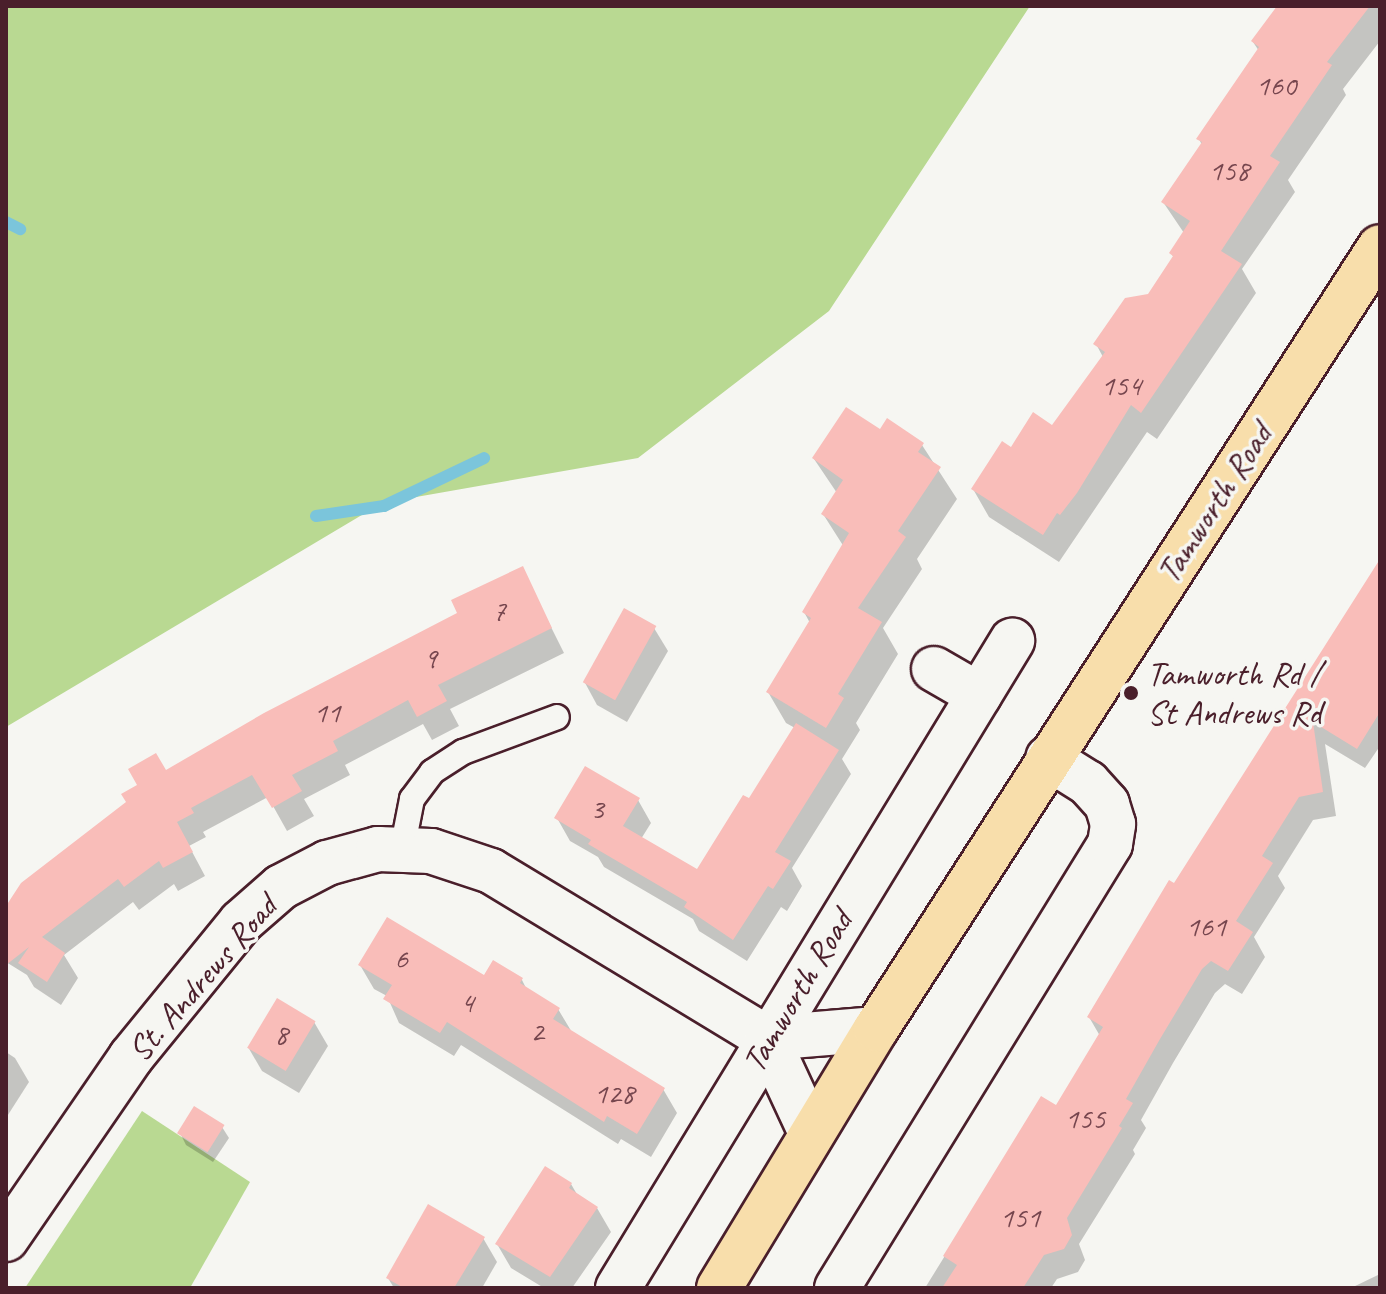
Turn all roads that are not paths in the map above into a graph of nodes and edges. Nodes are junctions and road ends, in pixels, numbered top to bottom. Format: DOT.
graph roads {
  1 [pos="1380,247"];
  2 [pos="1012,641"];
  3 [pos="934,669"];
  4 [pos="979,695"];
  5 [pos="557,717"];
  6 [pos="1048,758"];
  7 [pos="402,850"];
  8 [pos="876,1029"];
  9 [pos="767,1038"];
  10 [pos="811,1133"];
  11 [pos="13,1213"];
  12 [pos="618,1288"];
  13 [pos="719,1288"];
  14 [pos="837,1288"];
  1 -- 6 [label="main road, Tamworth Road"];
  2 -- 4 [label="street, Tamworth Road"];
  3 -- 4 [label="street"];
  4 -- 9 [label="street, Tamworth Road"];
  5 -- 7 [label="lane"];
  6 -- 8 [label="main road, Tamworth Road"];
  6 -- 14 [label="street"];
  7 -- 9 [label="street, St. Andrews Road"];
  7 -- 11 [label="street, St. Andrews Road"];
  8 -- 9 [label="street"];
  8 -- 10 [label="main road, Tamworth Road"];
  9 -- 10 [label="street"];
  9 -- 12 [label="street, Tamworth Road"];
  10 -- 13 [label="main road, Tamworth Road"];
}
